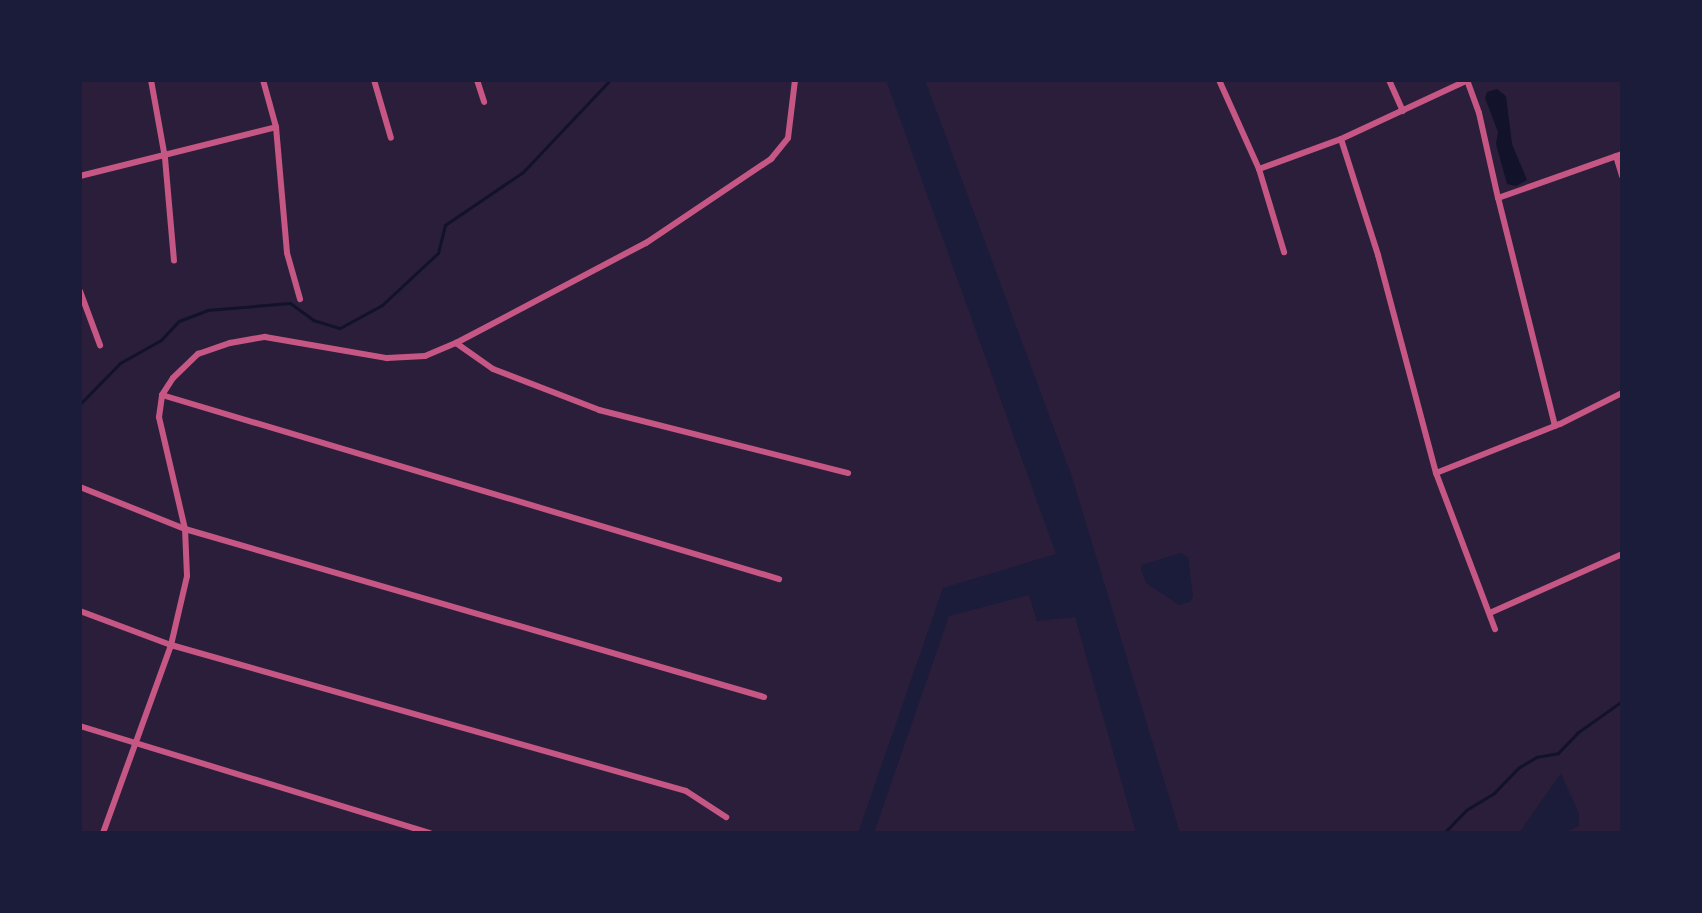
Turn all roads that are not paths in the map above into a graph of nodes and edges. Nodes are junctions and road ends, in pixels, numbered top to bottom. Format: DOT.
graph roads {
  1 [pos="151,80"];
  2 [pos="263,80"];
  3 [pos="374,80"];
  4 [pos="477,80"];
  5 [pos="795,80"];
  6 [pos="1219,80"];
  7 [pos="1389,80"];
  8 [pos="1467,80"];
  9 [pos="484,102"];
  10 [pos="1403,111"];
  11 [pos="276,127"];
  12 [pos="391,138"];
  13 [pos="1341,139"];
  14 [pos="1619,155"];
  15 [pos="165,158"];
  16 [pos="1259,169"];
  17 [pos="80,176"];
  18 [pos="1622,176"];
  19 [pos="1498,198"];
  20 [pos="1284,252"];
  21 [pos="174,261"];
  22 [pos="80,291"];
  23 [pos="300,299"];
  24 [pos="82,305"];
  25 [pos="456,343"];
  26 [pos="100,345"];
  27 [pos="1622,393"];
  28 [pos="162,395"];
  29 [pos="1555,426"];
  30 [pos="848,473"];
  31 [pos="1436,473"];
  32 [pos="80,487"];
  33 [pos="185,529"];
  34 [pos="1622,554"];
  35 [pos="779,579"];
  36 [pos="80,611"];
  37 [pos="1492,612"];
  38 [pos="1495,629"];
  39 [pos="171,645"];
  40 [pos="764,697"];
  41 [pos="80,726"];
  42 [pos="136,743"];
  43 [pos="726,817"];
  44 [pos="103,833"];
  45 [pos="430,833"];
  1 -- 15 [label="street"];
  2 -- 11 [label="street"];
  3 -- 12 [label="street"];
  4 -- 9 [label="street"];
  5 -- 25 [label="street"];
  6 -- 16 [label="street"];
  7 -- 10 [label="street"];
  8 -- 10 [label="street"];
  8 -- 19 [label="street"];
  10 -- 13 [label="street"];
  11 -- 15 [label="street"];
  11 -- 23 [label="street"];
  13 -- 16 [label="street"];
  13 -- 31 [label="street"];
  14 -- 18 [label="street"];
  14 -- 19 [label="street"];
  15 -- 17 [label="street"];
  15 -- 21 [label="street"];
  16 -- 20 [label="street"];
  19 -- 29 [label="street"];
  22 -- 24 [label="street"];
  24 -- 26 [label="street"];
  25 -- 28 [label="street"];
  25 -- 30 [label="street"];
  27 -- 29 [label="street"];
  28 -- 33 [label="street"];
  28 -- 35 [label="street"];
  29 -- 31 [label="street"];
  31 -- 37 [label="street"];
  32 -- 33 [label="street"];
  33 -- 39 [label="street"];
  33 -- 40 [label="street"];
  34 -- 37 [label="street"];
  36 -- 39 [label="street"];
  37 -- 38 [label="street"];
  39 -- 42 [label="street"];
  39 -- 43 [label="street"];
  41 -- 42 [label="street"];
  42 -- 44 [label="street"];
  42 -- 45 [label="street"];
}
